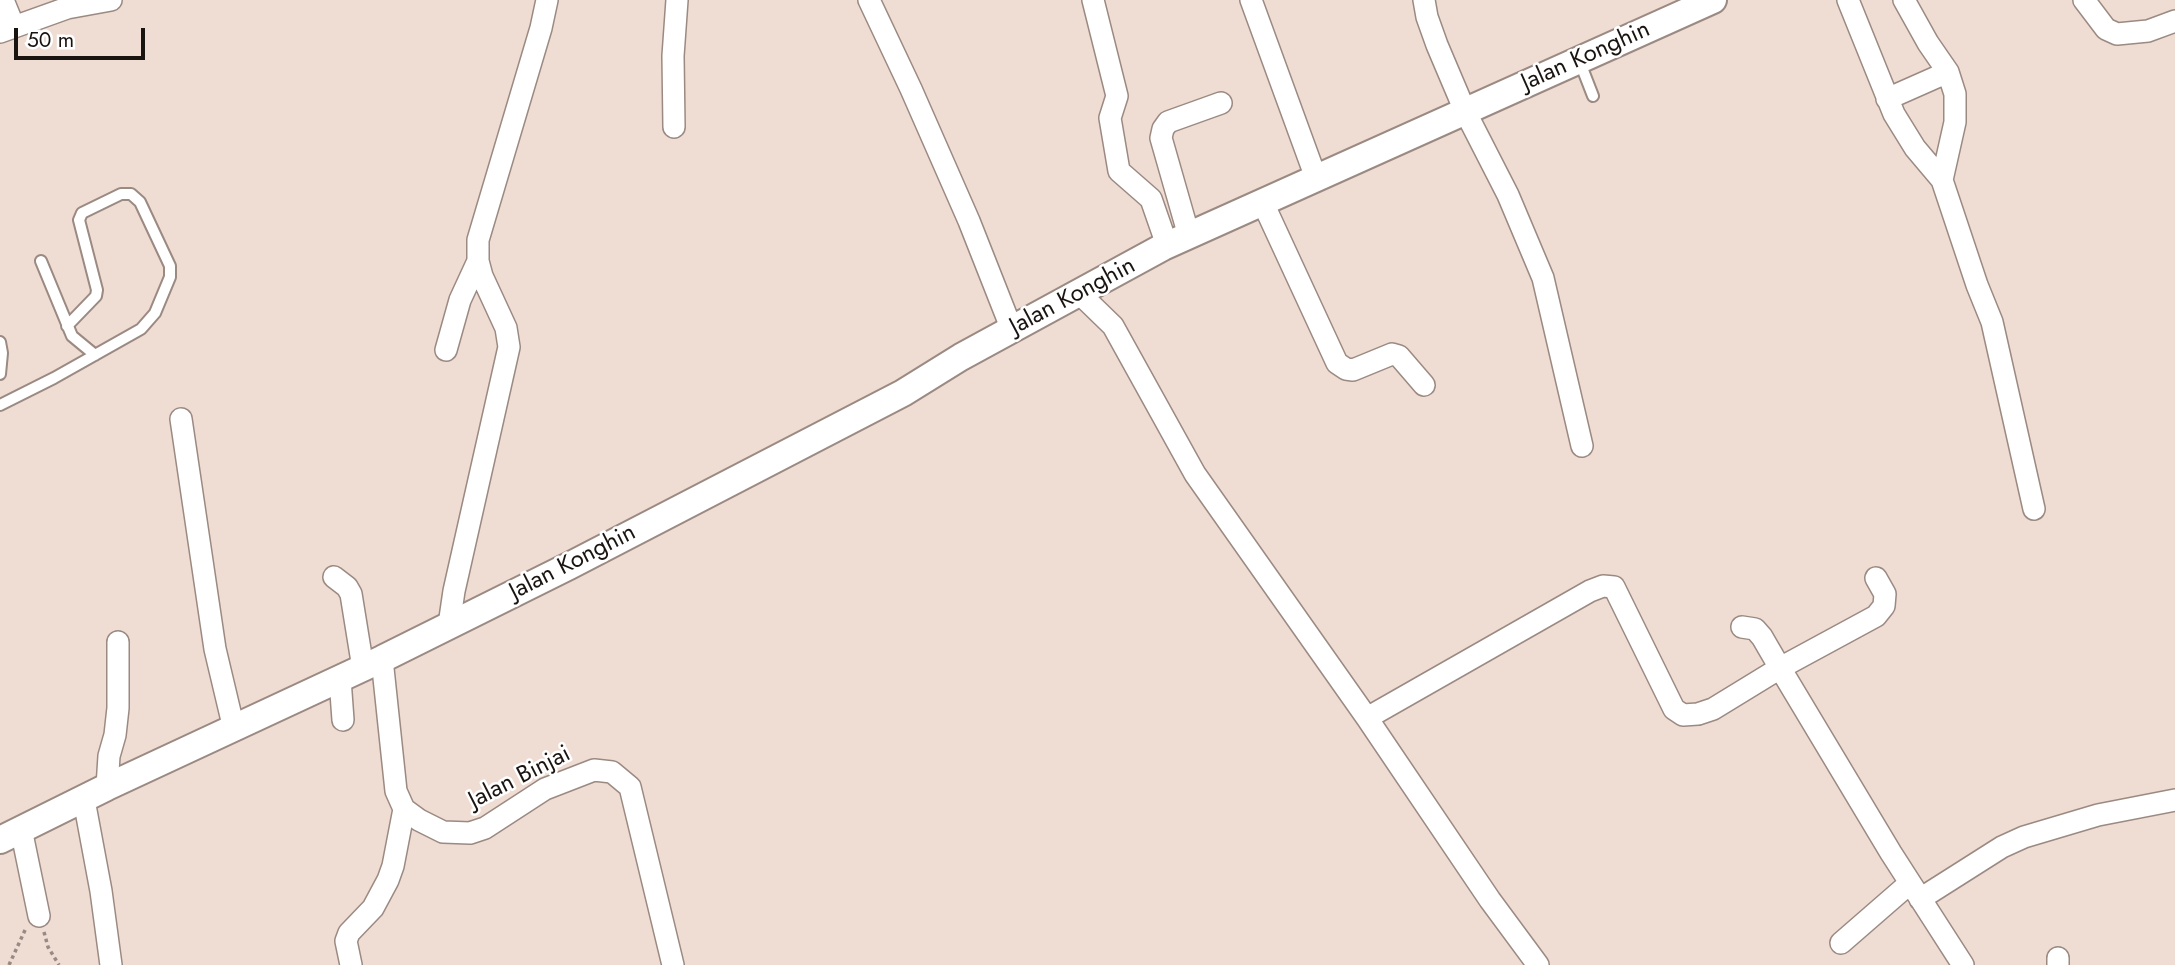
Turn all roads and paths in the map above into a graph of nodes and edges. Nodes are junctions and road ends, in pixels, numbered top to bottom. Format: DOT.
graph roads {
  1 [pos="3,0"];
  2 [pos="111,0"];
  3 [pos="547,0"];
  4 [pos="677,0"];
  5 [pos="869,0"];
  6 [pos="1093,0"];
  7 [pos="1251,0"];
  8 [pos="1424,0"];
  9 [pos="1713,0"];
  10 [pos="1848,0"];
  11 [pos="1903,0"];
  12 [pos="2084,0"];
  13 [pos="2175,21"];
  14 [pos="7,29"];
  15 [pos="1579,60"];
  16 [pos="1948,72"];
  17 [pos="1593,96"];
  18 [pos="1887,99"];
  19 [pos="1221,103"];
  20 [pos="1465,111"];
  21 [pos="674,127"];
  22 [pos="1316,178"];
  23 [pos="1942,180"];
  24 [pos="1264,203"];
  25 [pos="1178,241"];
  26 [pos="41,261"];
  27 [pos="478,261"];
  28 [pos="1078,292"];
  29 [pos="67,326"];
  30 [pos="1012,330"];
  31 [pos="0,342"];
  32 [pos="446,351"];
  33 [pos="95,355"];
  34 [pos="0,373"];
  35 [pos="1424,386"];
  36 [pos="0,405"];
  37 [pos="181,419"];
  38 [pos="1582,446"];
  39 [pos="2034,509"];
  40 [pos="334,577"];
  41 [pos="1876,578"];
  42 [pos="449,625"];
  43 [pos="1742,627"];
  44 [pos="118,642"];
  45 [pos="1780,668"];
  46 [pos="362,669"];
  47 [pos="1367,718"];
  48 [pos="343,720"];
  49 [pos="234,729"];
  50 [pos="107,787"];
  51 [pos="84,800"];
  52 [pos="2175,800"];
  53 [pos="404,809"];
  54 [pos="10,835"];
  55 [pos="1915,891"];
  56 [pos="39,916"];
  57 [pos="1841,943"];
  58 [pos="9,965"];
  59 [pos="59,965"];
  60 [pos="111,965"];
  61 [pos="351,965"];
  62 [pos="673,965"];
  63 [pos="1538,965"];
  64 [pos="1963,965"];
  1 -- 14 [label="street"];
  2 -- 14 [label="street"];
  3 -- 27 [label="street"];
  4 -- 21 [label="street"];
  5 -- 30 [label="street"];
  6 -- 25 [label="street"];
  7 -- 22 [label="street"];
  8 -- 20 [label="street"];
  9 -- 15 [label="street, Jalan Konghin"];
  10 -- 18 [label="street"];
  11 -- 16 [label="street"];
  12 -- 13 [label="street"];
  15 -- 17 [label="lane"];
  15 -- 20 [label="street, Jalan Konghin"];
  16 -- 18 [label="street"];
  16 -- 23 [label="street"];
  18 -- 23 [label="street"];
  19 -- 25 [label="street"];
  20 -- 22 [label="street, Jalan Konghin"];
  20 -- 38 [label="street"];
  22 -- 24 [label="street, Jalan Konghin"];
  23 -- 39 [label="street"];
  24 -- 25 [label="street, Jalan Konghin"];
  24 -- 35 [label="street"];
  25 -- 28 [label="street, Jalan Konghin"];
  26 -- 29 [label="lane"];
  27 -- 32 [label="street"];
  27 -- 42 [label="street"];
  28 -- 30 [label="street, Jalan Konghin"];
  28 -- 47 [label="street"];
  29 -- 33 [label="lane"];
  29 -- 33 [label="lane"];
  30 -- 42 [label="street, Jalan Konghin"];
  31 -- 34 [label="lane"];
  33 -- 36 [label="lane"];
  37 -- 49 [label="street"];
  40 -- 46 [label="street"];
  41 -- 45 [label="street"];
  42 -- 46 [label="street, Jalan Konghin"];
  43 -- 45 [label="street"];
  44 -- 50 [label="street"];
  45 -- 47 [label="street"];
  45 -- 55 [label="street"];
  46 -- 48 [label="street"];
  46 -- 49 [label="street, Jalan Konghin"];
  46 -- 53 [label="street"];
  47 -- 63 [label="street"];
  49 -- 50 [label="street, Jalan Konghin"];
  50 -- 51 [label="street, Jalan Konghin"];
  51 -- 54 [label="street, Jalan Konghin"];
  51 -- 60 [label="street"];
  52 -- 55 [label="street"];
  53 -- 61 [label="street"];
  53 -- 62 [label="street, Jalan Binjai"];
  54 -- 56 [label="street"];
  55 -- 57 [label="street"];
  55 -- 64 [label="street"];
  56 -- 58 [label="path"];
  56 -- 59 [label="path"];
}
